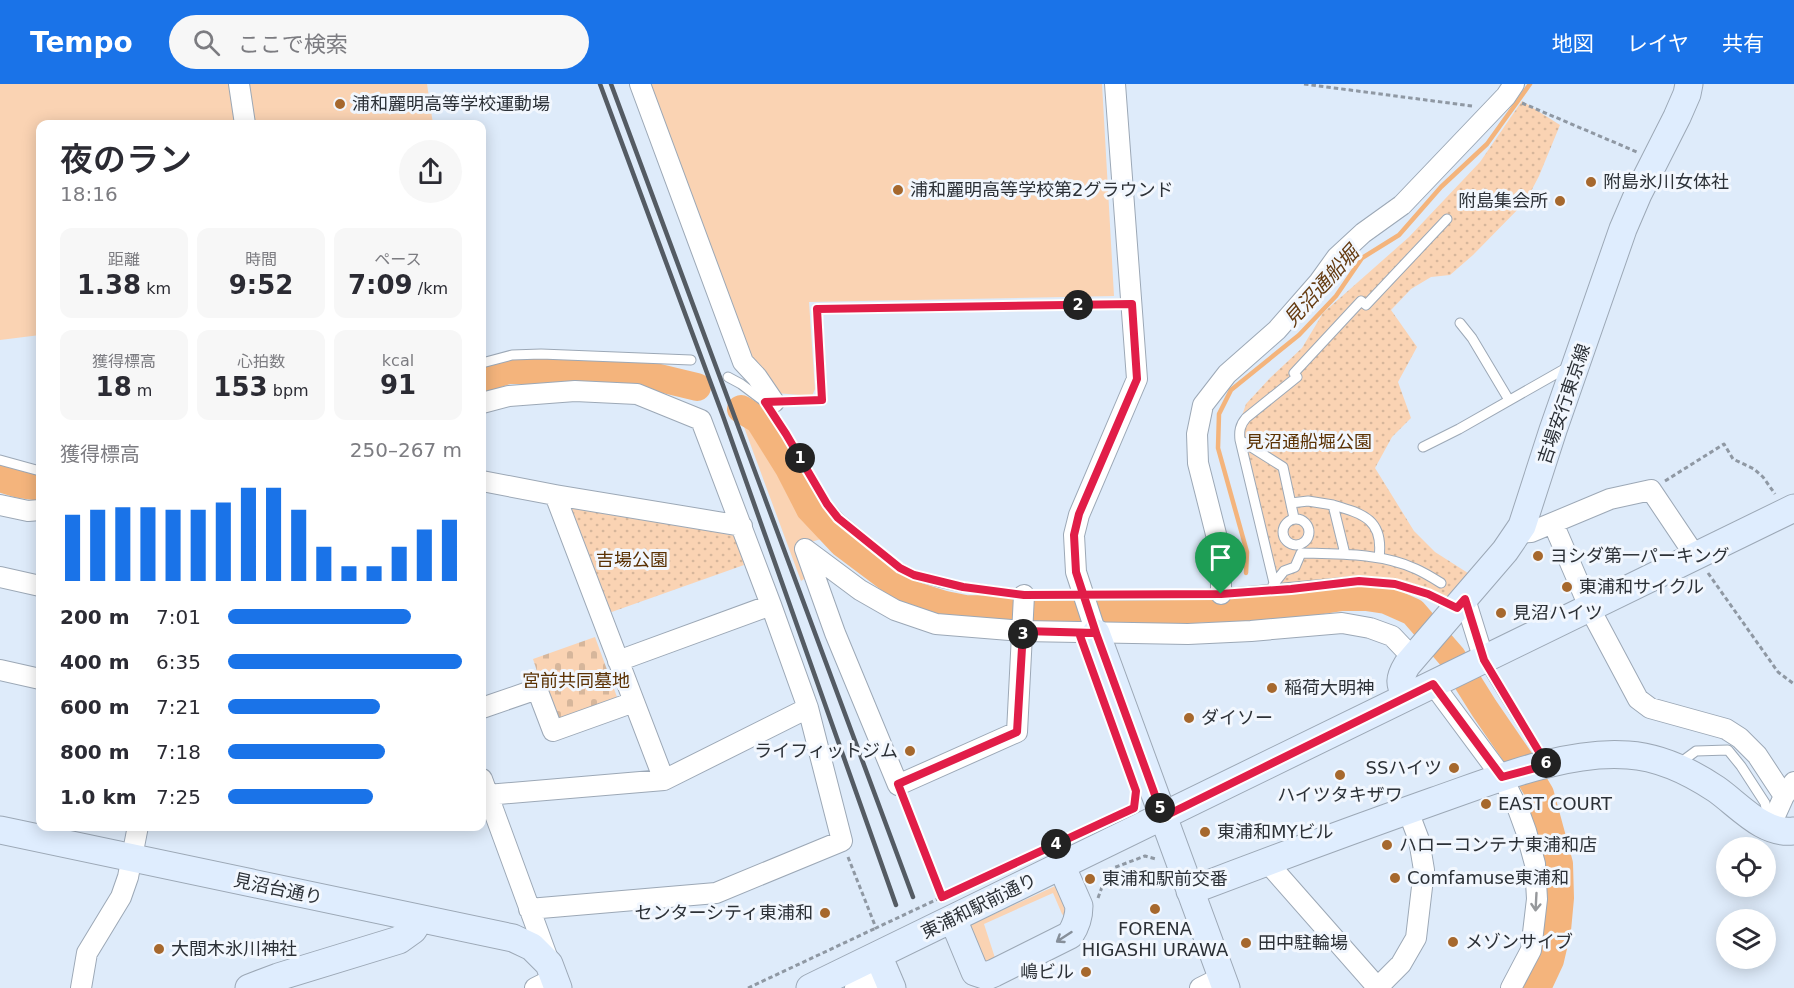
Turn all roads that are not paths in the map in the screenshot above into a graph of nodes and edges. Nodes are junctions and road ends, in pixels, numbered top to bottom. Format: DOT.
graph roads {
  1 [pos="239,84"];
  2 [pos="640,84"];
  3 [pos="1115,84"];
  4 [pos="1514,84"];
  5 [pos="1689,84"];
  6 [pos="244,120"];
  7 [pos="1447,219"];
  8 [pos="1132,304"];
  9 [pos="1460,323"];
  10 [pos="691,360"];
  11 [pos="486,362"];
  12 [pos="1578,362"];
  13 [pos="728,377"];
  14 [pos="1509,400"];
  15 [pos="486,402"];
  16 [pos="770,402"];
  17 [pos="1240,440"];
  18 [pos="1423,447"];
  19 [pos="0,460"];
  20 [pos="36,470"];
  21 [pos="486,482"];
  22 [pos="555,495"];
  23 [pos="1291,503"];
  24 [pos="0,505"];
  25 [pos="1333,505"];
  26 [pos="36,510"];
  27 [pos="1790,511"];
  28 [pos="1294,518"];
  29 [pos="1553,523"];
  30 [pos="742,526"];
  31 [pos="1518,533"];
  32 [pos="1300,549"];
  33 [pos="1344,554"];
  34 [pos="1696,557"];
  35 [pos="1379,558"];
  36 [pos="0,577"];
  37 [pos="1441,583"];
  38 [pos="36,585"];
  39 [pos="1084,594"];
  40 [pos="1221,594"];
  41 [pos="1024,595"];
  42 [pos="771,605"];
  43 [pos="1590,609"];
  44 [pos="1455,610"];
  45 [pos="1023,631"];
  46 [pos="1096,633"];
  47 [pos="1416,653"];
  48 [pos="618,661"];
  49 [pos="1480,662"];
  50 [pos="0,670"];
  51 [pos="36,678"];
  52 [pos="1437,682"];
  53 [pos="1406,698"];
  54 [pos="634,702"];
  55 [pos="486,707"];
  56 [pos="808,708"];
  57 [pos="1544,766"];
  58 [pos="1676,766"];
  59 [pos="1509,775"];
  60 [pos="664,780"];
  61 [pos="486,787"];
  62 [pos="1789,789"];
  63 [pos="486,792"];
  64 [pos="1408,810"];
  65 [pos="1163,817"];
  66 [pos="1782,829"];
  67 [pos="0,830"];
  68 [pos="137,831"];
  69 [pos="133,859"];
  70 [pos="1267,862"];
  71 [pos="1062,867"];
  72 [pos="1190,891"];
  73 [pos="947,908"];
  74 [pos="529,909"];
  75 [pos="420,919"];
  76 [pos="878,955"];
  77 [pos="549,980"];
  78 [pos="1216,984"];
  79 [pos="891,985"];
  80 [pos="81,988"];
  81 [pos="249,988"];
  82 [pos="810,988"];
  83 [pos="855,988"];
  84 [pos="1377,988"];
  85 [pos="1511,988"];
  1 -- 6 [label="street"];
  2 -- 16 [label="street"];
  3 -- 8 [label="street"];
  4 -- 40 [label="street"];
  5 -- 12 [label="street, 吉場安行東京線"];
  7 -- 17 [label="lane"];
  8 -- 16 [label="lane"];
  8 -- 39 [label="street"];
  9 -- 14 [label="lane"];
  10 -- 11 [label="lane"];
  12 -- 14 [label="lane"];
  12 -- 31 [label="street, 吉場安行東京線"];
  13 -- 16 [label="lane"];
  14 -- 18 [label="lane"];
  15 -- 30 [label="street"];
  16 -- 41 [label="lane"];
  17 -- 23 [label="lane"];
  17 -- 32 [label="lane"];
  19 -- 20 [label="lane"];
  21 -- 22 [label="street"];
  22 -- 30 [label="street"];
  22 -- 48 [label="street"];
  23 -- 25 [label="lane"];
  23 -- 28 [label="lane"];
  24 -- 26 [label="street"];
  25 -- 33 [label="lane"];
  25 -- 35 [label="lane"];
  27 -- 34 [label="street, 東浦和駅前通り"];
  28 -- 32 [label="lane"];
  28 -- 32 [label="lane"];
  29 -- 31 [label="street"];
  29 -- 34 [label="street"];
  29 -- 43 [label="street"];
  30 -- 42 [label="street"];
  31 -- 44 [label="street, 吉場安行東京線"];
  32 -- 33 [label="lane"];
  33 -- 35 [label="lane"];
  34 -- 43 [label="street, 東浦和駅前通り"];
  35 -- 37 [label="lane"];
  36 -- 38 [label="street"];
  39 -- 40 [label="lane"];
  39 -- 41 [label="lane"];
  39 -- 46 [label="street"];
  40 -- 44 [label="lane"];
  41 -- 45 [label="street"];
  42 -- 48 [label="street"];
  42 -- 56 [label="street"];
  43 -- 49 [label="street, 東浦和駅前通り"];
  43 -- 62 [label="street"];
  44 -- 47 [label="street, 吉場安行東京線"];
  44 -- 49 [label="street"];
  45 -- 45 [label="street"];
  45 -- 46 [label="street"];
  46 -- 47 [label="street"];
  46 -- 65 [label="street"];
  47 -- 53 [label="street, 吉場安行東京線"];
  48 -- 54 [label="street"];
  49 -- 52 [label="street, 東浦和駅前通り"];
  49 -- 57 [label="lane"];
  50 -- 51 [label="street"];
  52 -- 53 [label="street, 東浦和駅前通り"];
  52 -- 59 [label="street"];
  53 -- 65 [label="street, 東浦和駅前通り"];
  54 -- 55 [label="street"];
  54 -- 60 [label="street"];
  56 -- 60 [label="street"];
  56 -- 74 [label="street"];
  57 -- 58 [label="street"];
  57 -- 59 [label="street"];
  58 -- 66 [label="street"];
  58 -- 66 [label="lane"];
  59 -- 64 [label="street"];
  59 -- 85 [label="street, one-way"];
  60 -- 61 [label="street"];
  62 -- 66 [label="street"];
  63 -- 74 [label="street"];
  64 -- 70 [label="street"];
  64 -- 84 [label="street"];
  65 -- 71 [label="street, 東浦和駅前通り"];
  65 -- 72 [label="street"];
  67 -- 69 [label="street, 見沼台通り"];
  68 -- 69 [label="street"];
  69 -- 75 [label="street, 見沼台通り"];
  69 -- 80 [label="street"];
  70 -- 72 [label="street"];
  70 -- 84 [label="street"];
  71 -- 73 [label="street, 東浦和駅前通り"];
  71 -- 73 [label="street, one-way"];
  72 -- 78 [label="street"];
  73 -- 76 [label="street, 東浦和駅前通り"];
  74 -- 77 [label="street"];
  75 -- 77 [label="street, 見沼台通り"];
  75 -- 81 [label="street"];
  76 -- 79 [label="street"];
  76 -- 82 [label="street, 東浦和駅前通り"];
  79 -- 83 [label="street"];
}
